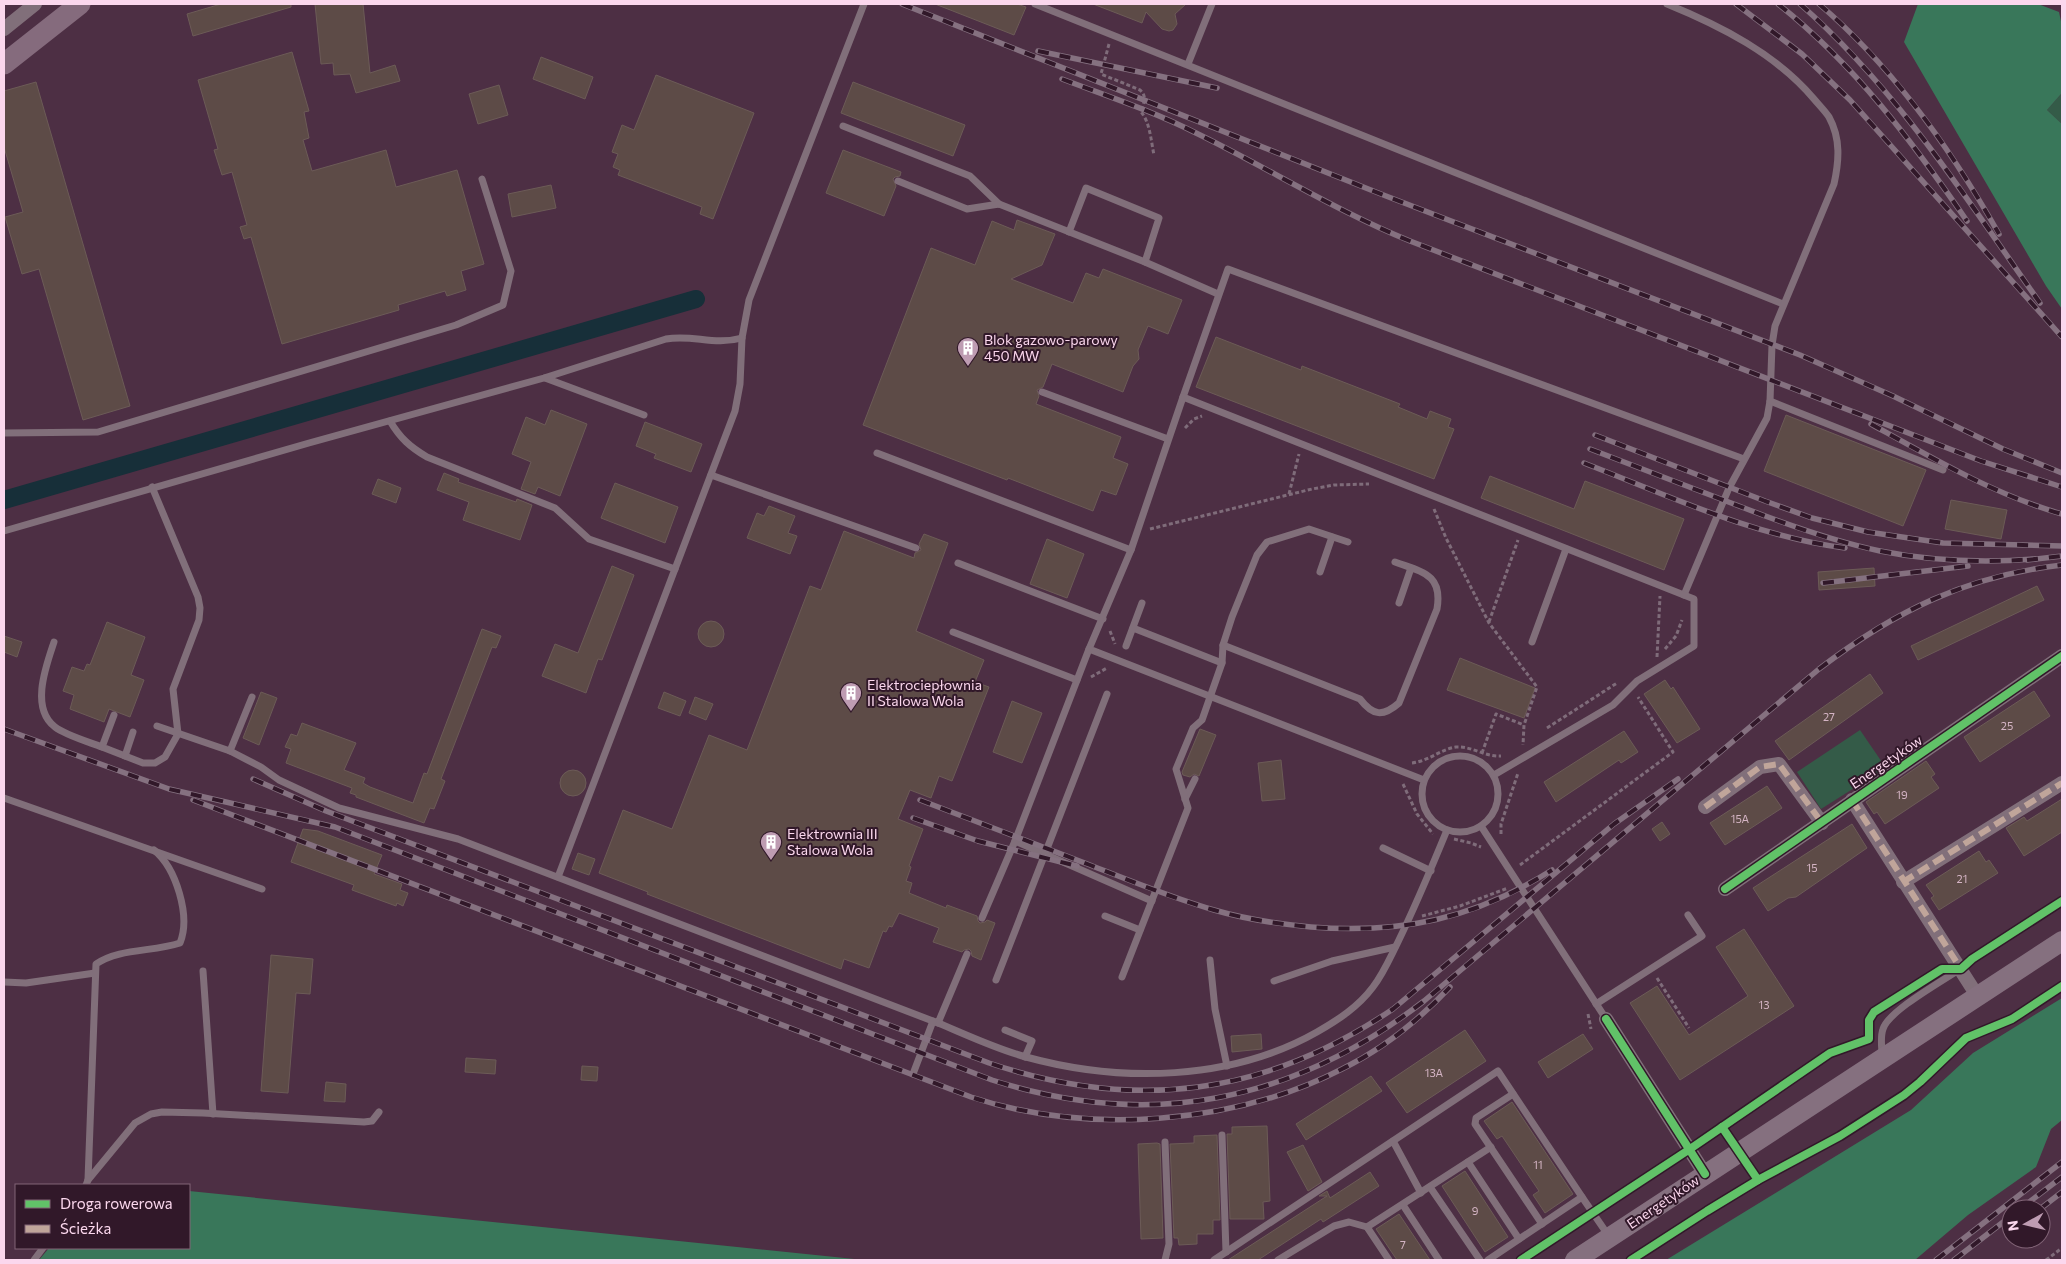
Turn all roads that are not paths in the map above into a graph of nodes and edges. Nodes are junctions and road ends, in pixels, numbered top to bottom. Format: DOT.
graph roads {
  1 [pos="35,4"];
  2 [pos="80,4"];
  3 [pos="864,4"];
  4 [pos="1212,4"];
  5 [pos="1667,4"];
  6 [pos="1039,5"];
  7 [pos="4,29"];
  8 [pos="4,64"];
  9 [pos="1188,64"];
  10 [pos="843,126"];
  11 [pos="482,180"];
  12 [pos="898,181"];
  13 [pos="999,204"];
  14 [pos="1069,232"];
  15 [pos="1145,262"];
  16 [pos="1218,294"];
  17 [pos="1783,304"];
  18 [pos="742,338"];
  19 [pos="544,378"];
  20 [pos="1042,392"];
  21 [pos="1183,397"];
  22 [pos="1770,401"];
  23 [pos="644,415"];
  24 [pos="390,421"];
  25 [pos="4,432"];
  26 [pos="1168,439"];
  27 [pos="877,453"];
  28 [pos="1744,459"];
  29 [pos="1943,470"];
  30 [pos="711,475"];
  31 [pos="152,487"];
  32 [pos="4,531"];
  33 [pos="1332,537"];
  34 [pos="1348,542"];
  35 [pos="916,548"];
  36 [pos="1566,549"];
  37 [pos="1131,550"];
  38 [pos="1395,562"];
  39 [pos="958,563"];
  40 [pos="1411,568"];
  41 [pos="675,569"];
  42 [pos="1320,572"];
  43 [pos="1684,595"];
  44 [pos="1142,603"];
  45 [pos="1399,603"];
  46 [pos="1103,619"];
  47 [pos="1133,628"];
  48 [pos="954,632"];
  49 [pos="54,642"];
  50 [pos="1532,642"];
  51 [pos="1224,645"];
  52 [pos="1123,648"];
  53 [pos="1089,649"];
  54 [pos="2062,656"];
  55 [pos="1222,664"];
  56 [pos="1078,679"];
  57 [pos="1107,694"];
  58 [pos="1209,696"];
  59 [pos="252,697"];
  60 [pos="114,715"];
  61 [pos="157,726"];
  62 [pos="133,732"];
  63 [pos="178,734"];
  64 [pos="102,747"];
  65 [pos="230,751"];
  66 [pos="125,756"];
  67 [pos="1494,775"];
  68 [pos="1195,779"];
  69 [pos="1424,780"];
  70 [pos="2062,783"];
  71 [pos="4,798"];
  72 [pos="1185,799"];
  73 [pos="1852,800"];
  74 [pos="1704,807"];
  75 [pos="1822,823"];
  76 [pos="1481,826"];
  77 [pos="1446,834"];
  78 [pos="1015,841"];
  79 [pos="1383,848"];
  80 [pos="154,850"];
  81 [pos="1045,854"];
  82 [pos="1431,871"];
  83 [pos="558,877"];
  84 [pos="1903,882"];
  85 [pos="262,888"];
  86 [pos="1725,889"];
  87 [pos="1152,901"];
  88 [pos="1688,915"];
  89 [pos="1105,916"];
  90 [pos="982,918"];
  91 [pos="1140,930"];
  92 [pos="2062,941"];
  93 [pos="1395,947"];
  94 [pos="967,954"];
  95 [pos="1210,960"];
  96 [pos="1961,969"];
  97 [pos="203,971"];
  98 [pos="95,973"];
  99 [pos="1122,977"];
  100 [pos="996,980"];
  101 [pos="1274,981"];
  102 [pos="4,982"];
  103 [pos="1978,997"];
  104 [pos="1596,1004"];
  105 [pos="1606,1018"];
  106 [pos="936,1022"];
  107 [pos="1006,1030"];
  108 [pos="1025,1057"];
  109 [pos="1882,1060"];
  110 [pos="1227,1066"];
  111 [pos="913,1074"];
  112 [pos="1513,1094"];
  113 [pos="379,1112"];
  114 [pos="213,1114"];
  115 [pos="1222,1135"];
  116 [pos="1393,1141"];
  117 [pos="1165,1142"];
  118 [pos="1490,1147"];
  119 [pos="1468,1162"];
  120 [pos="1705,1174"];
  121 [pos="87,1183"];
  122 [pos="1430,1186"];
  123 [pos="1421,1193"];
  124 [pos="1582,1197"];
  125 [pos="1403,1205"];
  126 [pos="1542,1224"];
  127 [pos="1367,1227"];
  128 [pos="1610,1237"];
  129 [pos="1519,1239"];
  130 [pos="42,1249"];
  131 [pos="1226,1252"];
  132 [pos="34,1260"];
  133 [pos="1165,1260"];
  134 [pos="1214,1260"];
  135 [pos="1278,1260"];
  136 [pos="1389,1260"];
  137 [pos="1439,1260"];
  138 [pos="1480,1260"];
  139 [pos="1488,1260"];
  140 [pos="1575,1260"];
  1 -- 7 [label="street"];
  2 -- 8 [label="main road"];
  3 -- 18 [label="lane"];
  4 -- 9 [label="lane"];
  5 -- 17 [label="lane"];
  6 -- 9 [label="lane"];
  9 -- 17 [label="lane"];
  10 -- 13 [label="lane"];
  11 -- 25 [label="lane"];
  12 -- 13 [label="lane"];
  13 -- 14 [label="lane"];
  14 -- 15 [label="lane"];
  14 -- 15 [label="lane"];
  15 -- 16 [label="lane"];
  16 -- 21 [label="lane"];
  16 -- 28 [label="lane"];
  17 -- 22 [label="lane"];
  18 -- 19 [label="lane"];
  18 -- 30 [label="lane"];
  19 -- 23 [label="lane"];
  19 -- 24 [label="lane"];
  20 -- 26 [label="lane"];
  21 -- 26 [label="lane"];
  21 -- 36 [label="lane"];
  22 -- 28 [label="lane"];
  22 -- 29 [label="lane"];
  24 -- 31 [label="lane"];
  24 -- 41 [label="lane"];
  26 -- 37 [label="lane"];
  27 -- 37 [label="lane"];
  28 -- 43 [label="lane"];
  30 -- 35 [label="lane"];
  30 -- 41 [label="lane"];
  31 -- 32 [label="lane"];
  31 -- 63 [label="lane"];
  33 -- 34 [label="lane"];
  33 -- 42 [label="lane"];
  33 -- 51 [label="lane"];
  36 -- 43 [label="lane"];
  36 -- 50 [label="lane"];
  37 -- 46 [label="lane"];
  38 -- 40 [label="lane"];
  39 -- 46 [label="lane"];
  40 -- 45 [label="lane"];
  40 -- 51 [label="lane"];
  41 -- 83 [label="lane"];
  43 -- 67 [label="lane"];
  44 -- 47 [label="lane"];
  46 -- 53 [label="lane"];
  47 -- 52 [label="lane"];
  47 -- 55 [label="lane"];
  48 -- 56 [label="lane"];
  49 -- 64 [label="lane"];
  51 -- 55 [label="lane"];
  53 -- 56 [label="lane"];
  53 -- 58 [label="lane"];
  54 -- 73 [label="street, Energetyków"];
  55 -- 58 [label="lane"];
  56 -- 78 [label="lane"];
  57 -- 81 [label="lane"];
  58 -- 69 [label="lane"];
  58 -- 72 [label="lane"];
  59 -- 65 [label="lane"];
  60 -- 64 [label="lane"];
  61 -- 63 [label="lane"];
  62 -- 66 [label="lane"];
  63 -- 65 [label="lane"];
  63 -- 66 [label="lane"];
  64 -- 66 [label="lane"];
  65 -- 83 [label="lane"];
  67 -- 69 [label="lane"];
  67 -- 76 [label="lane"];
  68 -- 72 [label="lane"];
  69 -- 77 [label="lane"];
  70 -- 84 [label="street"];
  71 -- 80 [label="lane"];
  72 -- 87 [label="lane"];
  73 -- 75 [label="street, Energetyków"];
  73 -- 84 [label="street, Energetyków"];
  74 -- 75 [label="street"];
  75 -- 86 [label="street, Energetyków"];
  76 -- 77 [label="lane"];
  76 -- 104 [label="lane"];
  77 -- 82 [label="lane"];
  78 -- 81 [label="lane"];
  78 -- 90 [label="lane"];
  79 -- 82 [label="lane"];
  80 -- 85 [label="lane"];
  80 -- 98 [label="lane"];
  81 -- 87 [label="lane"];
  81 -- 100 [label="lane"];
  82 -- 93 [label="lane"];
  83 -- 106 [label="lane"];
  84 -- 96 [label="street, Energetyków"];
  87 -- 91 [label="lane"];
  88 -- 104 [label="lane"];
  89 -- 91 [label="lane"];
  91 -- 99 [label="lane"];
  92 -- 103 [label="main road, Energetyków"];
  93 -- 101 [label="lane"];
  93 -- 110 [label="lane"];
  94 -- 106 [label="lane"];
  95 -- 110 [label="lane"];
  96 -- 103 [label="street, Energetyków"];
  96 -- 109 [label="lane"];
  97 -- 114 [label="lane"];
  98 -- 102 [label="lane"];
  98 -- 121 [label="lane"];
  103 -- 109 [label="main road, Energetyków"];
  104 -- 105 [label="lane"];
  105 -- 120 [label="street"];
  106 -- 108 [label="lane"];
  106 -- 111 [label="lane"];
  107 -- 108 [label="lane"];
  108 -- 110 [label="lane"];
  109 -- 120 [label="main road, Energetyków"];
  112 -- 116 [label="lane"];
  112 -- 118 [label="lane"];
  112 -- 124 [label="lane"];
  113 -- 114 [label="lane"];
  114 -- 121 [label="lane"];
  115 -- 131 [label="lane"];
  116 -- 123 [label="lane"];
  116 -- 131 [label="lane"];
  117 -- 133 [label="lane"];
  118 -- 119 [label="lane"];
  118 -- 126 [label="lane"];
  119 -- 122 [label="lane"];
  119 -- 129 [label="lane"];
  120 -- 128 [label="main road, Energetyków"];
  122 -- 123 [label="lane"];
  122 -- 138 [label="lane"];
  123 -- 125 [label="lane"];
  124 -- 126 [label="lane"];
  124 -- 128 [label="lane"];
  125 -- 127 [label="lane"];
  125 -- 137 [label="lane"];
  126 -- 129 [label="lane"];
  127 -- 135 [label="lane"];
  127 -- 136 [label="lane"];
  128 -- 140 [label="main road, Energetyków"];
  129 -- 139 [label="lane"];
  130 -- 132 [label="lane"];
  131 -- 134 [label="lane"];
}
